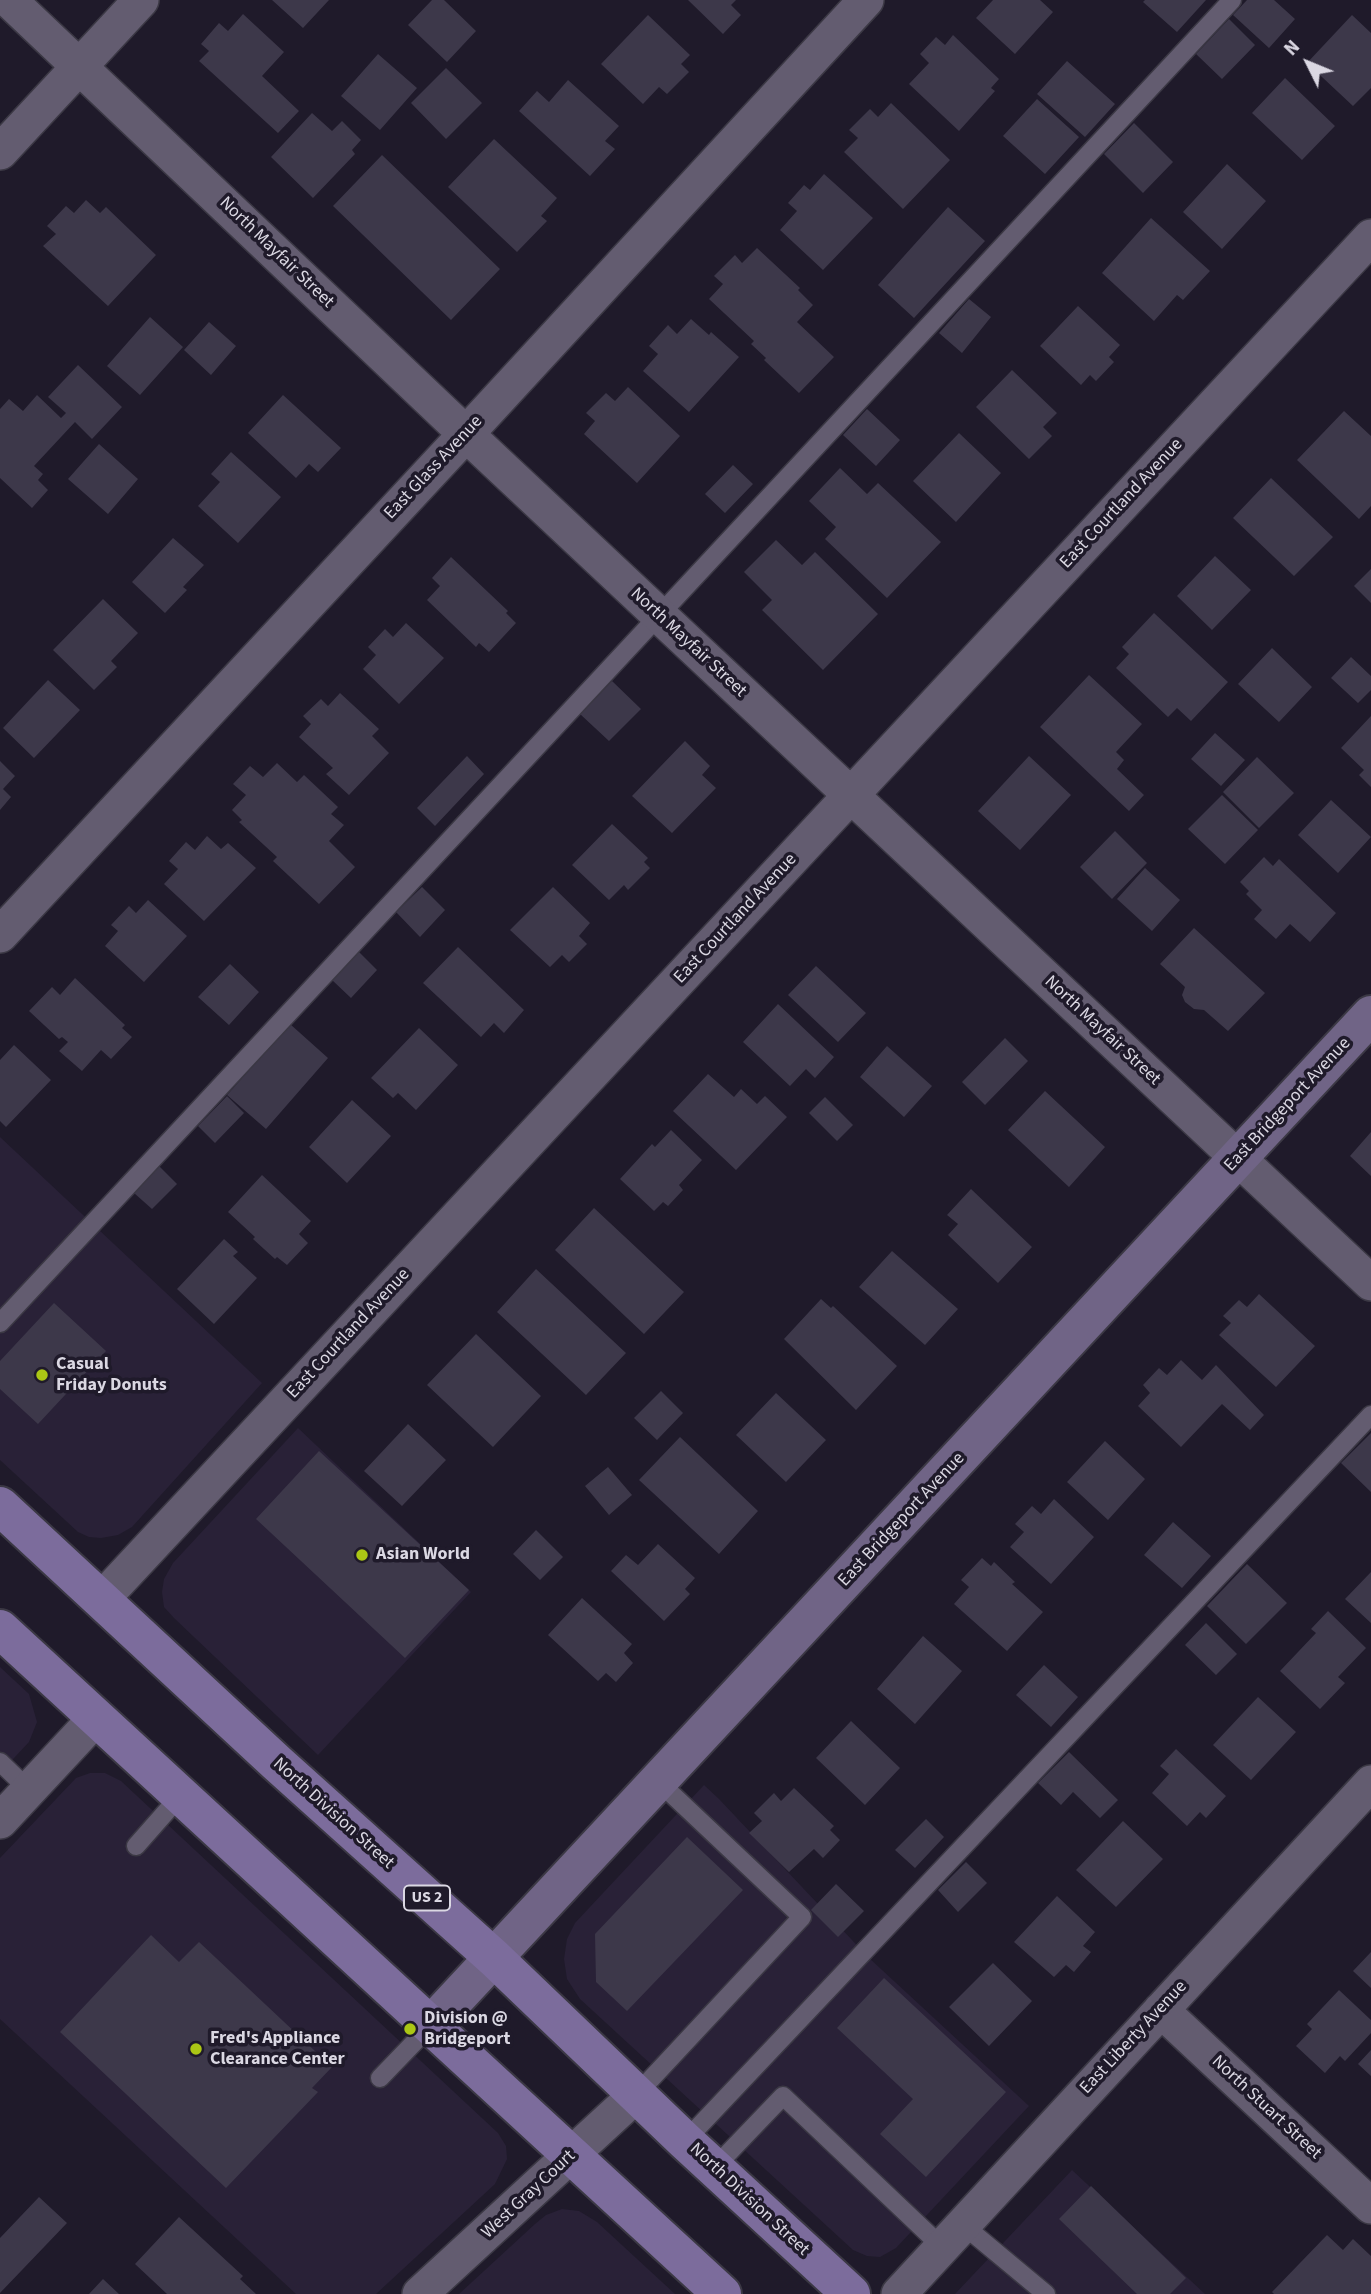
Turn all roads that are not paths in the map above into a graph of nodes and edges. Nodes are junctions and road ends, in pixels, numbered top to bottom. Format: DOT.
graph roads {
  1 [pos="9,0"];
  2 [pos="141,0"];
  3 [pos="866,0"];
  4 [pos="1232,0"];
  5 [pos="80,66"];
  6 [pos="0,152"];
  7 [pos="1371,237"];
  8 [pos="466,434"];
  9 [pos="658,615"];
  10 [pos="850,796"];
  11 [pos="0,935"];
  12 [pos="1371,1015"];
  13 [pos="1239,1158"];
  14 [pos="1371,1283"];
  15 [pos="0,1322"];
  16 [pos="1371,1415"];
  17 [pos="7,1525"];
  18 [pos="101,1600"];
  19 [pos="0,1629"];
  20 [pos="95,1719"];
  21 [pos="0,1762"];
  22 [pos="659,1782"];
  23 [pos="1371,1783"];
  24 [pos="29,1790"];
  25 [pos="180,1796"];
  26 [pos="0,1821"];
  27 [pos="136,1846"];
  28 [pos="494,1958"];
  29 [pos="1161,2010"];
  30 [pos="431,2025"];
  31 [pos="380,2078"];
  32 [pos="636,2095"];
  33 [pos="685,2141"];
  34 [pos="572,2155"];
  35 [pos="714,2168"];
  36 [pos="1371,2206"];
  37 [pos="951,2235"];
  38 [pos="420,2294"];
  39 [pos="722,2294"];
  40 [pos="851,2294"];
  41 [pos="899,2294"];
  42 [pos="1046,2294"];
  1 -- 5 [label="street, North Mayfair Street"];
  2 -- 5 [label="street"];
  3 -- 8 [label="street, East Glass Avenue"];
  4 -- 9 [label="lane"];
  5 -- 6 [label="street"];
  5 -- 8 [label="street, North Mayfair Street"];
  7 -- 10 [label="street, East Courtland Avenue"];
  8 -- 9 [label="street, North Mayfair Street"];
  8 -- 11 [label="street, East Glass Avenue"];
  9 -- 10 [label="street, North Mayfair Street"];
  9 -- 15 [label="lane"];
  10 -- 13 [label="street, North Mayfair Street"];
  10 -- 18 [label="street, East Courtland Avenue"];
  12 -- 13 [label="street, East Bridgeport Avenue"];
  13 -- 14 [label="street, North Mayfair Street"];
  13 -- 22 [label="street, East Bridgeport Avenue"];
  16 -- 33 [label="lane"];
  17 -- 18 [label="main road, North Division Street / US 2"];
  18 -- 28 [label="main road, North Division Street / US 2"];
  19 -- 20 [label="main road"];
  20 -- 24 [label="street"];
  20 -- 25 [label="main road"];
  21 -- 24 [label="lane"];
  22 -- 28 [label="street, East Bridgeport Avenue"];
  22 -- 32 [label="lane"];
  23 -- 29 [label="street, East Liberty Avenue"];
  24 -- 26 [label="street"];
  25 -- 27 [label="lane"];
  25 -- 30 [label="main road"];
  28 -- 30 [label="street, East Bridgeport Avenue"];
  28 -- 32 [label="main road, North Division Street / US 2"];
  29 -- 36 [label="street, North Stuart Street"];
  29 -- 37 [label="street, East Liberty Avenue"];
  30 -- 31 [label="lane"];
  30 -- 34 [label="main road"];
  32 -- 33 [label="main road, North Division Street / US 2"];
  32 -- 34 [label="street, West Gray Court"];
  33 -- 35 [label="main road, North Division Street / US 2"];
  34 -- 38 [label="street, West Gray Court"];
  34 -- 39 [label="main road"];
  35 -- 37 [label="lane"];
  35 -- 40 [label="main road, North Division Street / US 2"];
  37 -- 41 [label="street, East Liberty Avenue"];
  37 -- 42 [label="lane"];
}
